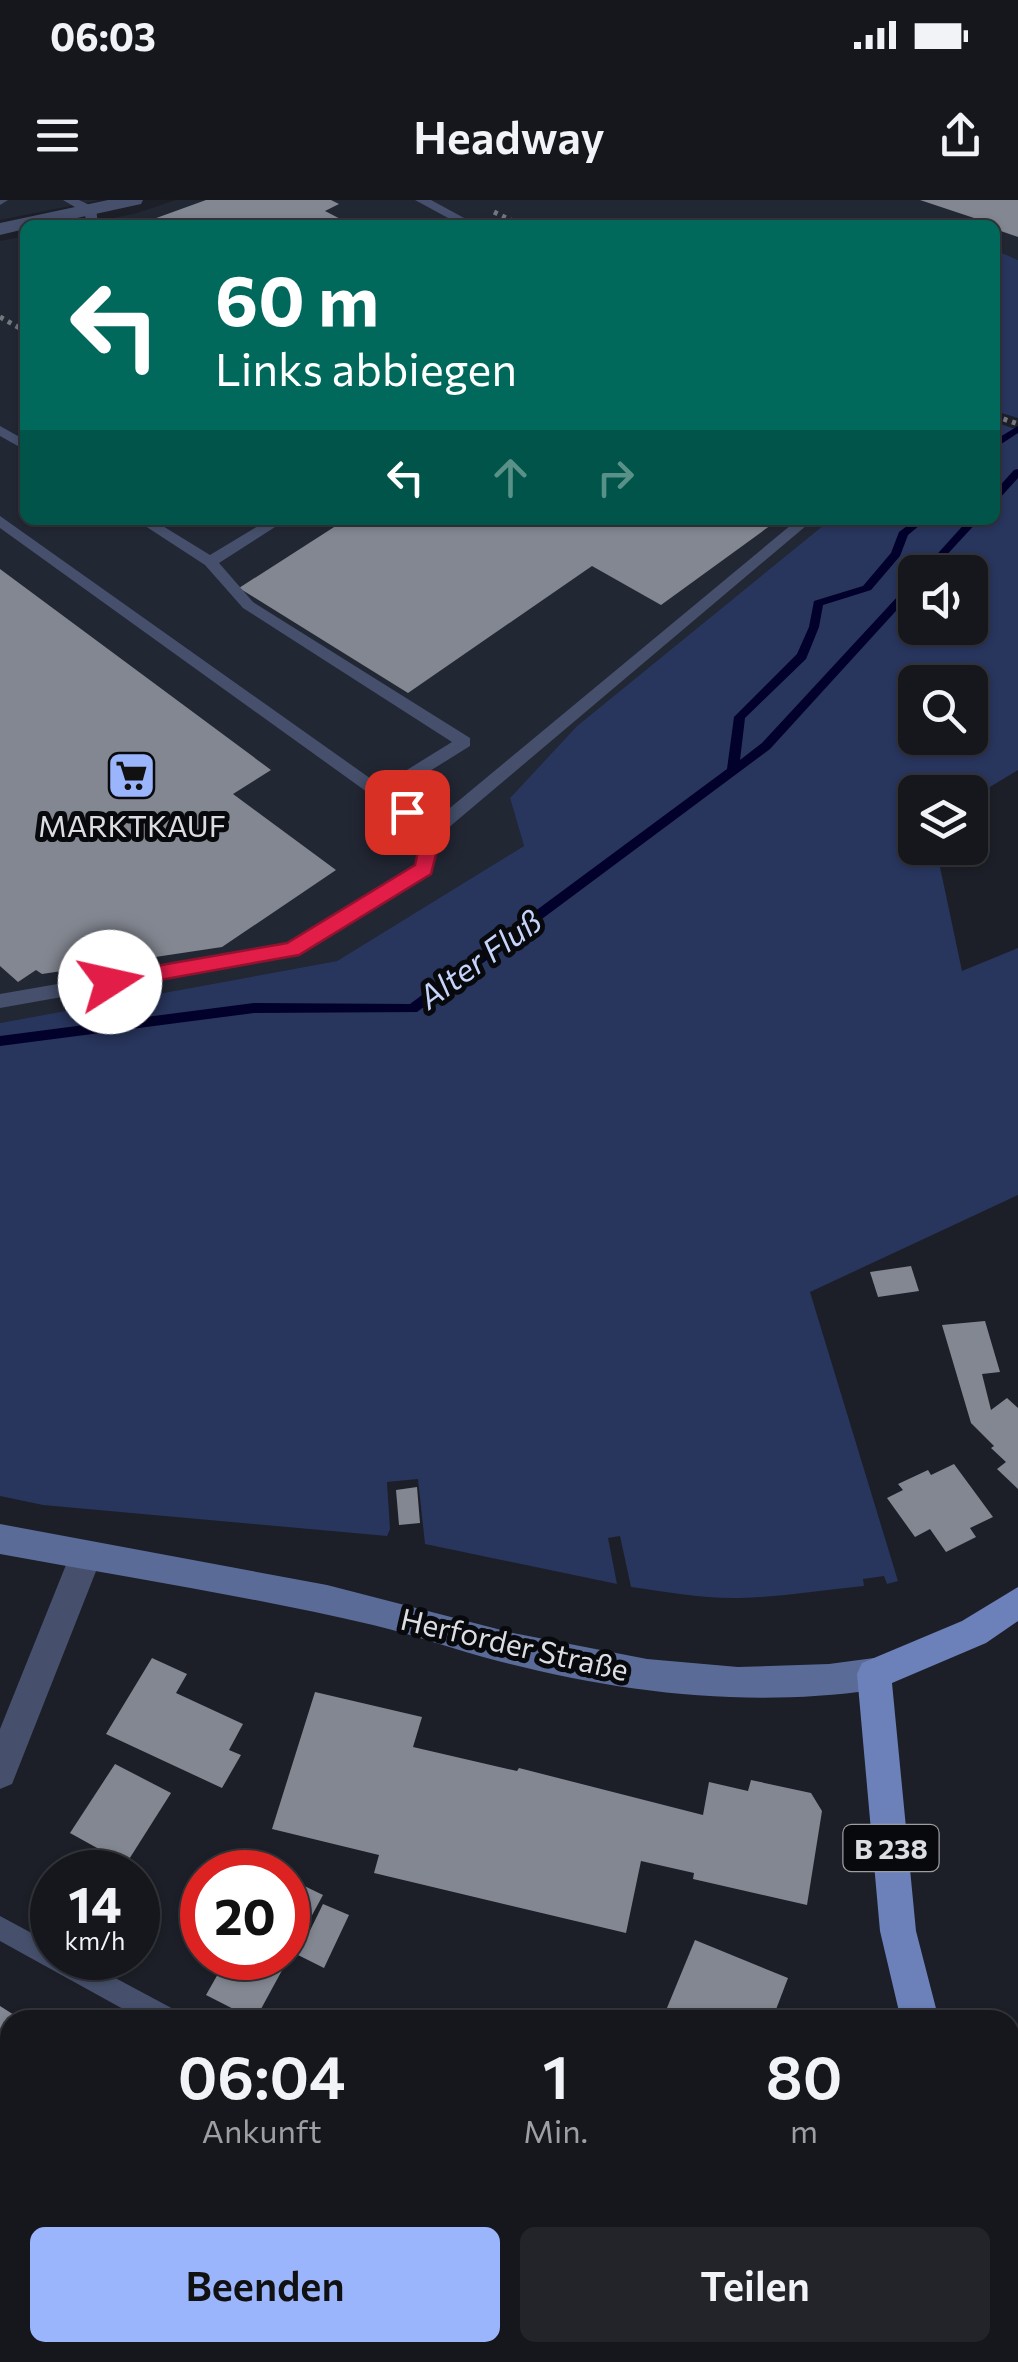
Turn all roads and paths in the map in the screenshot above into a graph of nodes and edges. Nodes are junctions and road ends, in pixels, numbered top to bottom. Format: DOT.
graph roads {
  1 [pos="70,200"];
  2 [pos="134,200"];
  3 [pos="421,200"];
  4 [pos="91,218"];
  5 [pos="461,220"];
  6 [pos="0,522"];
  7 [pos="151,525"];
  8 [pos="271,525"];
  9 [pos="800,525"];
  10 [pos="210,562"];
  11 [pos="382,794"];
  12 [pos="432,831"];
  13 [pos="0,1001"];
  14 [pos="0,1539"];
  15 [pos="86,1556"];
  16 [pos="1018,1602"];
  17 [pos="874,1674"];
  18 [pos="0,1772"];
  19 [pos="0,1928"];
  20 [pos="30,1944"];
  21 [pos="95,1980"];
  22 [pos="150,2010"];
  23 [pos="918,2010"];
  1 -- 4 [label="lane"];
  2 -- 4 [label="street"];
  3 -- 5 [label="lane"];
  6 -- 11 [label="lane"];
  7 -- 10 [label="lane"];
  8 -- 10 [label="lane"];
  9 -- 12 [label="lane"];
  10 -- 11 [label="lane"];
  11 -- 12 [label="lane"];
  12 -- 13 [label="lane"];
  14 -- 15 [label="street, Herforder Straße"];
  15 -- 17 [label="street, Herforder Straße"];
  15 -- 18 [label="street"];
  16 -- 17 [label="main road, Herforder Straße"];
  17 -- 23 [label="main road, B 238"];
  19 -- 20 [label="lane"];
  21 -- 22 [label="lane"];
}
